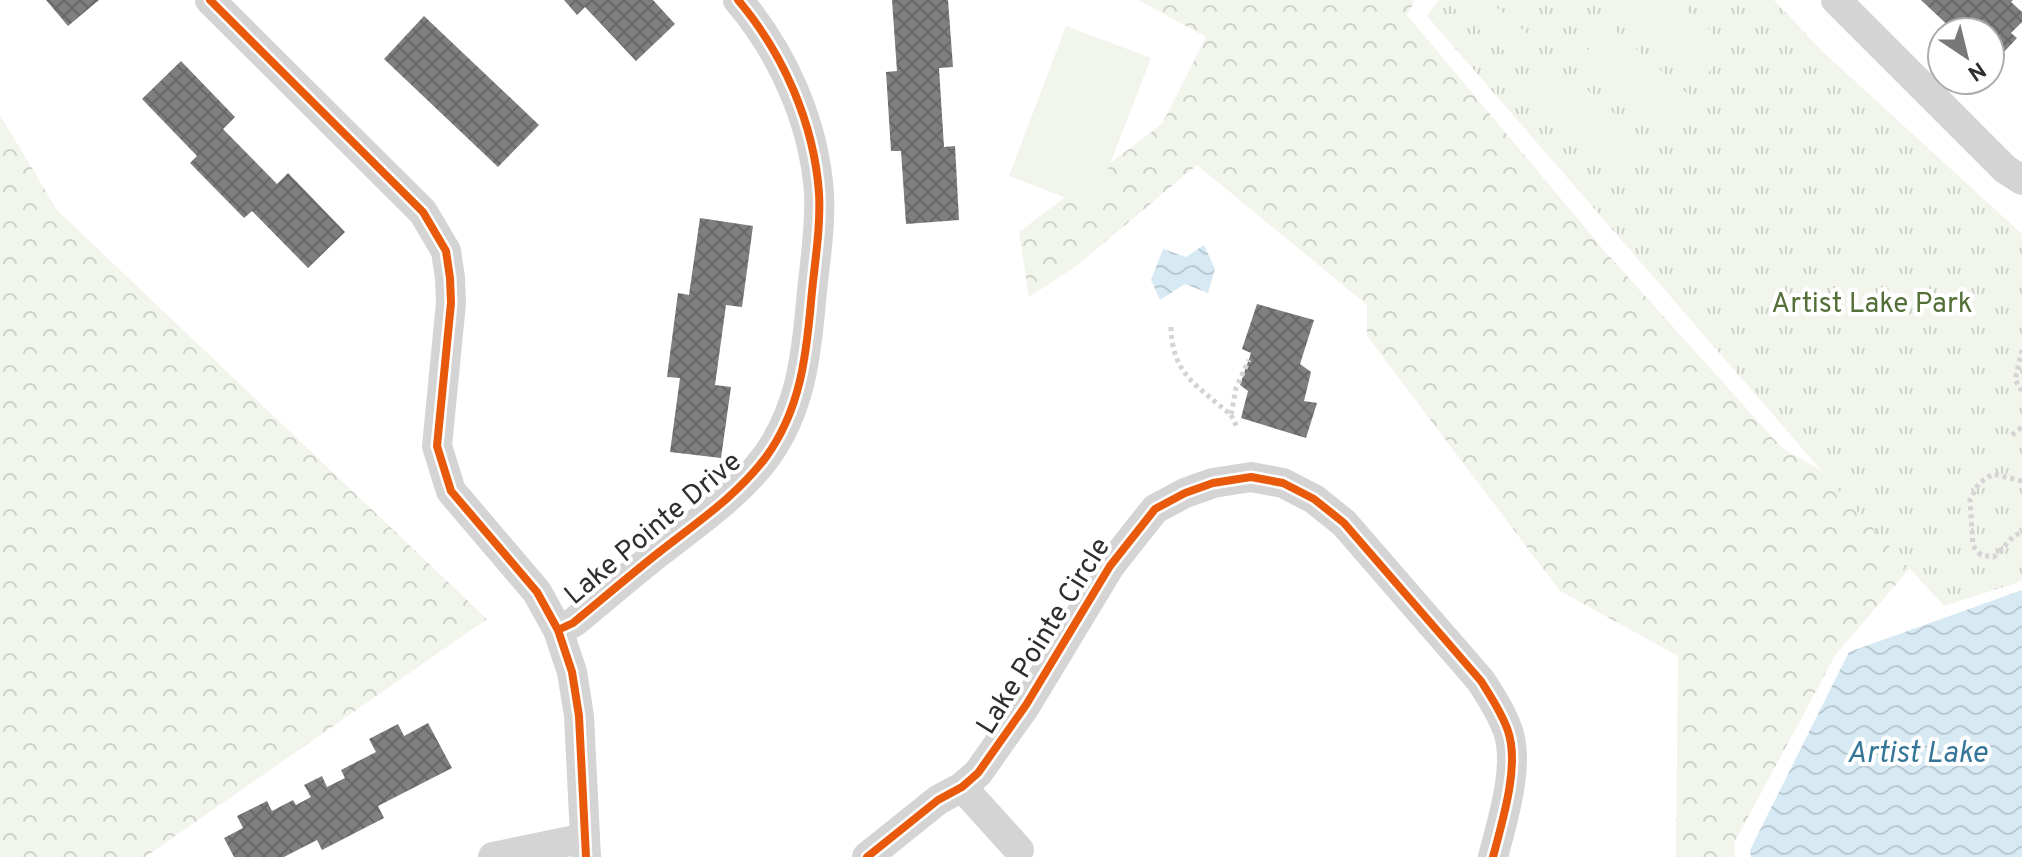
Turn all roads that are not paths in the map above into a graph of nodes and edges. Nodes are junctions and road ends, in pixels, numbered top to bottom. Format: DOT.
graph roads {
  1 [pos="210,0"];
  2 [pos="738,0"];
  3 [pos="1836,0"];
  4 [pos="2022,180"];
  5 [pos="558,630"];
  6 [pos="962,787"];
  7 [pos="585,847"];
  8 [pos="1019,850"];
  9 [pos="493,857"];
  10 [pos="867,857"];
  11 [pos="1493,857"];
  1 -- 5 [label="street, Lake Pointe Drive"];
  2 -- 5 [label="street, Lake Pointe Drive"];
  3 -- 4 [label="street"];
  5 -- 7 [label="street, Lake Pointe Drive"];
  6 -- 8 [label="street"];
  6 -- 10 [label="street, Lake Pointe Circle"];
  6 -- 11 [label="street, Lake Pointe Circle"];
  7 -- 9 [label="street"];
}
